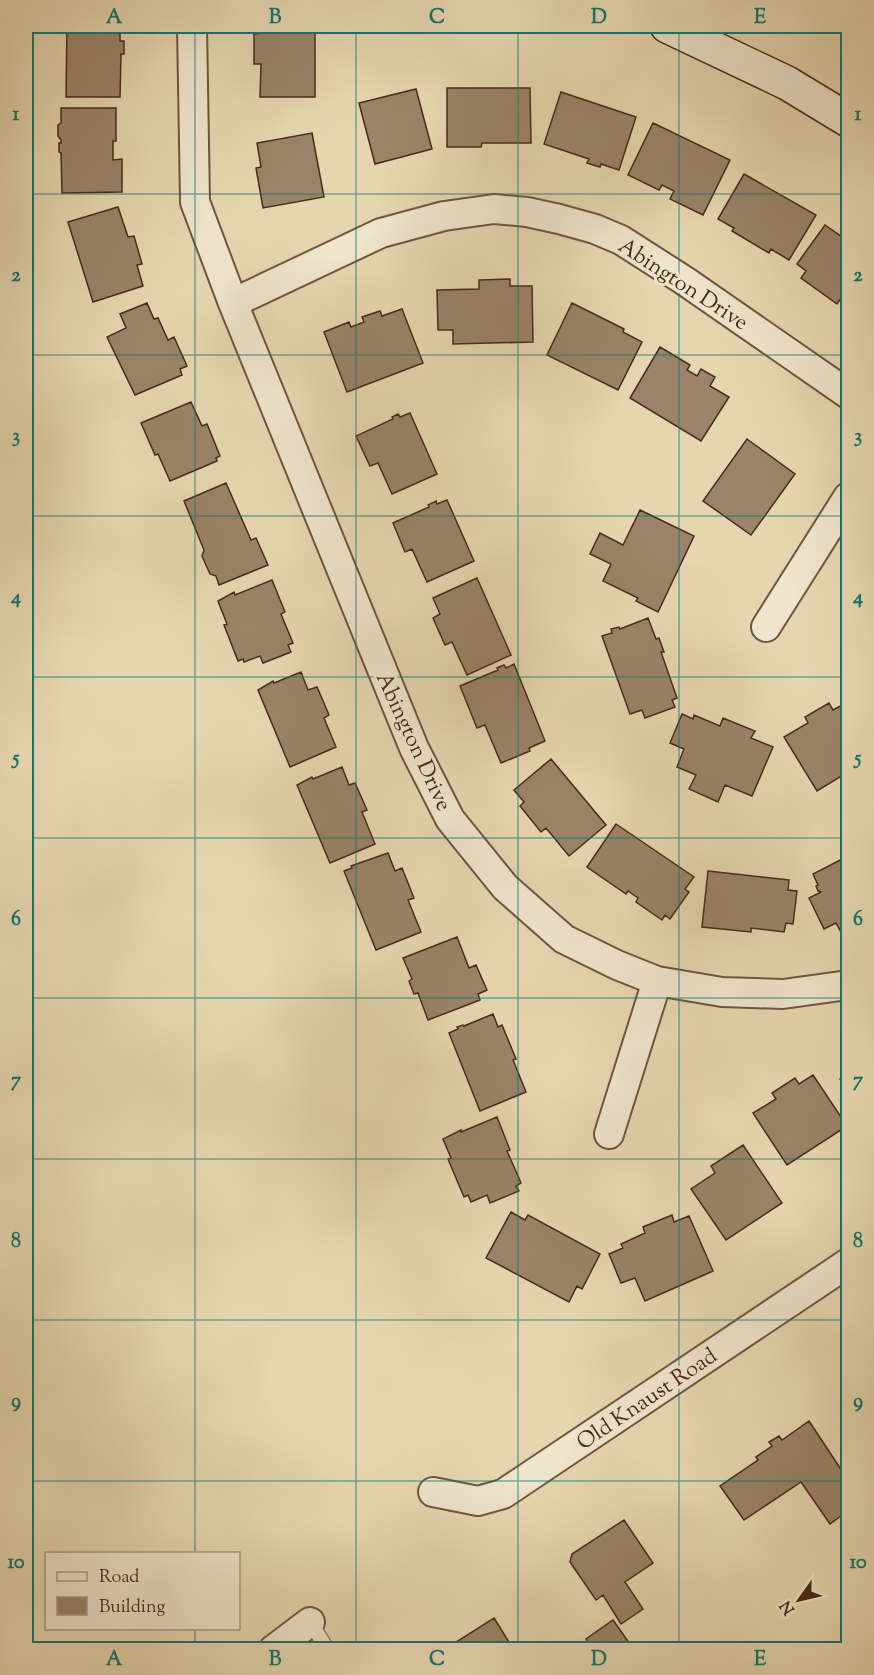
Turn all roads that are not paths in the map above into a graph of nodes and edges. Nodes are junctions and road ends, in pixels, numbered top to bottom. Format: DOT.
graph roads {
  1 [pos="192,26"];
  2 [pos="668,26"];
  3 [pos="849,120"];
  4 [pos="233,303"];
  5 [pos="849,394"];
  6 [pos="849,498"];
  7 [pos="766,627"];
  8 [pos="657,981"];
  9 [pos="849,985"];
  10 [pos="609,1134"];
  11 [pos="849,1263"];
  12 [pos="433,1492"];
  13 [pos="310,1622"];
  14 [pos="273,1650"];
  15 [pos="328,1650"];
  1 -- 4 [label="street, Abington Drive"];
  2 -- 3 [label="main road"];
  4 -- 5 [label="street, Abington Drive"];
  4 -- 8 [label="street, Abington Drive"];
  6 -- 7 [label="street"];
  8 -- 9 [label="street, Abington Drive"];
  8 -- 10 [label="street"];
  11 -- 12 [label="street, Old Knaust Road"];
  13 -- 14 [label="street"];
  13 -- 15 [label="lane"];
}
